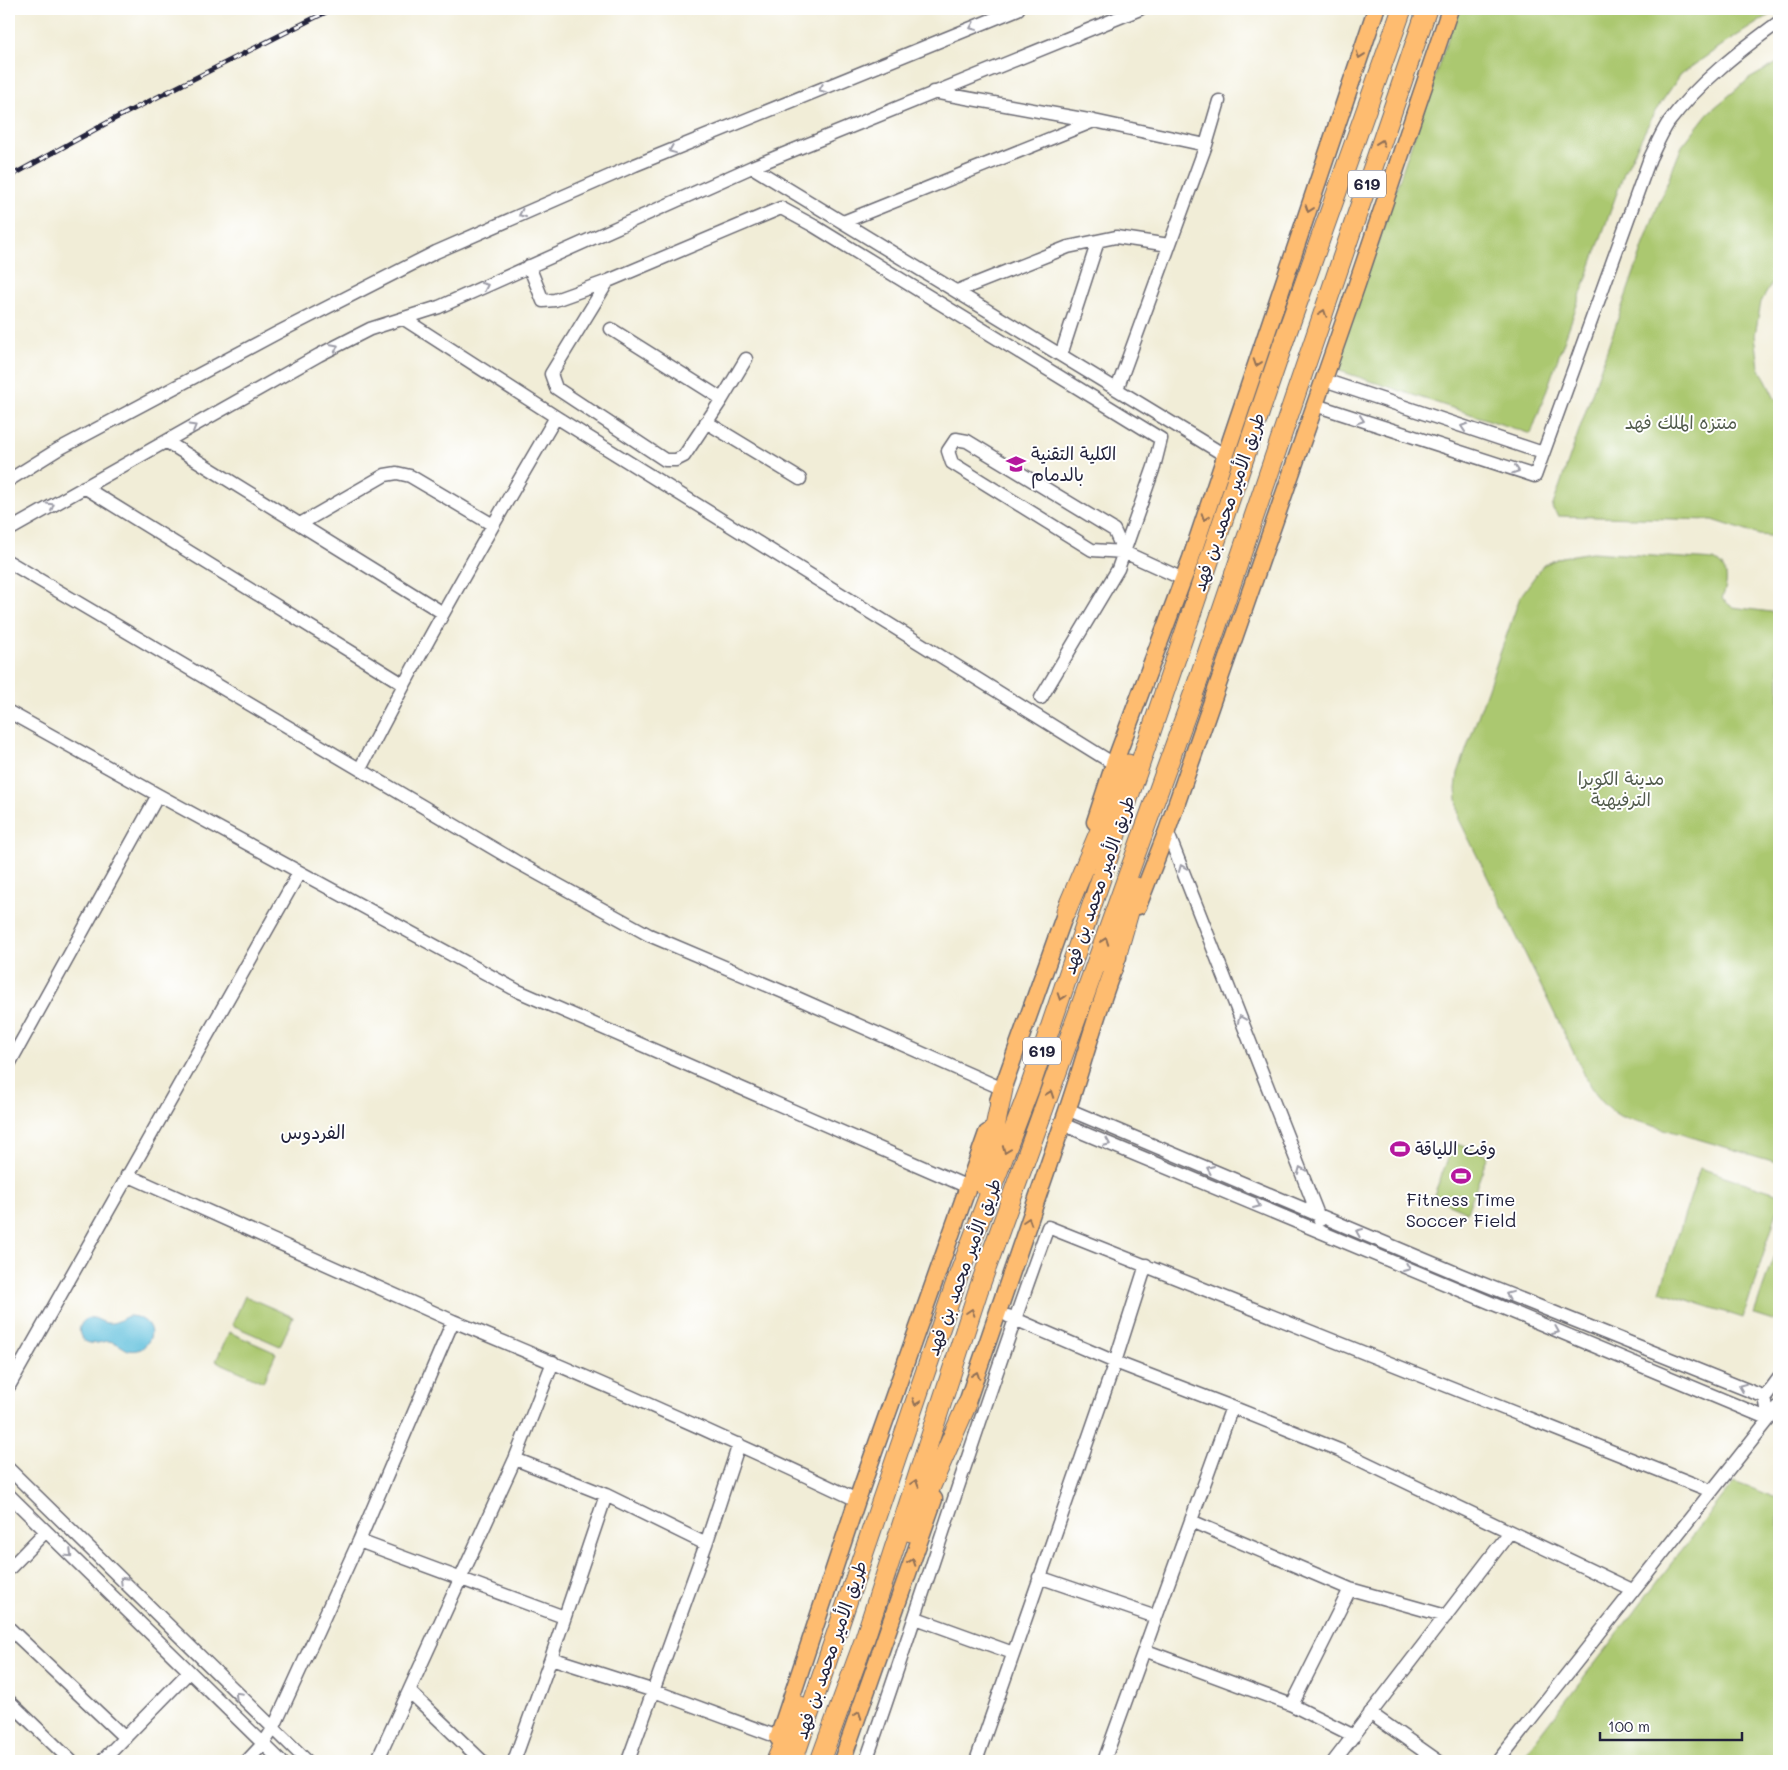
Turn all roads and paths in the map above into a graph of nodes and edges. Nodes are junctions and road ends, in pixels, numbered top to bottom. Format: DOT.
graph roads {
  1 [pos="1018,9"];
  2 [pos="1140,9"];
  3 [pos="1376,9"];
  4 [pos="1402,9"];
  5 [pos="1427,9"];
  6 [pos="1450,9"];
  7 [pos="1779,22"];
  8 [pos="933,92"];
  9 [pos="1219,101"];
  10 [pos="1094,121"];
  11 [pos="1206,146"];
  12 [pos="752,167"];
  13 [pos="844,222"];
  14 [pos="1098,241"];
  15 [pos="1169,245"];
  16 [pos="529,266"];
  17 [pos="608,281"];
  18 [pos="957,291"];
  19 [pos="404,319"];
  20 [pos="611,329"];
  21 [pos="1061,355"];
  22 [pos="746,359"];
  23 [pos="1324,380"];
  24 [pos="1117,389"];
  25 [pos="722,398"];
  26 [pos="1315,405"];
  27 [pos="556,417"];
  28 [pos="706,422"];
  29 [pos="167,442"];
  30 [pos="1543,453"];
  31 [pos="1226,456"];
  32 [pos="800,479"];
  33 [pos="9,480"];
  34 [pos="84,487"];
  35 [pos="300,524"];
  36 [pos="493,525"];
  37 [pos="9,530"];
  38 [pos="1124,552"];
  39 [pos="9,562"];
  40 [pos="1184,579"];
  41 [pos="443,613"];
  42 [pos="1191,613"];
  43 [pos="1198,681"];
  44 [pos="403,684"];
  45 [pos="1041,698"];
  46 [pos="9,712"];
  47 [pos="1114,764"];
  48 [pos="360,768"];
  49 [pos="158,795"];
  50 [pos="1167,831"];
  51 [pos="299,873"];
  52 [pos="1066,911"];
  53 [pos="1113,968"];
  54 [pos="9,1064"];
  55 [pos="1003,1089"];
  56 [pos="1065,1116"];
  57 [pos="127,1175"];
  58 [pos="968,1187"];
  59 [pos="1319,1215"];
  60 [pos="1322,1232"];
  61 [pos="1146,1265"];
  62 [pos="956,1285"];
  63 [pos="998,1312"];
  64 [pos="1014,1318"];
  65 [pos="453,1321"];
  66 [pos="553,1362"];
  67 [pos="1116,1362"];
  68 [pos="1779,1378"];
  69 [pos="9,1386"];
  70 [pos="1765,1397"];
  71 [pos="966,1406"];
  72 [pos="1779,1406"];
  73 [pos="1232,1407"];
  74 [pos="1769,1419"];
  75 [pos="739,1444"];
  76 [pos="515,1460"];
  77 [pos="9,1469"];
  78 [pos="1711,1491"];
  79 [pos="9,1495"];
  80 [pos="606,1496"];
  81 [pos="857,1500"];
  82 [pos="1191,1521"];
  83 [pos="875,1522"];
  84 [pos="46,1531"];
  85 [pos="1510,1532"];
  86 [pos="359,1541"];
  87 [pos="706,1544"];
  88 [pos="9,1569"];
  89 [pos="1039,1576"];
  90 [pos="461,1579"];
  91 [pos="1350,1589"];
  92 [pos="1632,1590"];
  93 [pos="564,1616"];
  94 [pos="1156,1616"];
  95 [pos="1446,1616"];
  96 [pos="916,1618"];
  97 [pos="9,1628"];
  98 [pos="865,1638"];
  99 [pos="1144,1650"];
  100 [pos="1013,1653"];
  101 [pos="551,1658"];
  102 [pos="189,1672"];
  103 [pos="654,1690"];
  104 [pos="409,1691"];
  105 [pos="9,1701"];
  106 [pos="1292,1705"];
  107 [pos="1370,1714"];
  108 [pos="273,1729"];
  109 [pos="1354,1736"];
  110 [pos="778,1737"];
  111 [pos="125,1738"];
  112 [pos="263,1744"];
  113 [pos="71,1761"];
  114 [pos="102,1761"];
  115 [pos="247,1761"];
  116 [pos="281,1761"];
  117 [pos="307,1761"];
  118 [pos="377,1761"];
  119 [pos="482,1761"];
  120 [pos="514,1761"];
  121 [pos="628,1761"];
  122 [pos="770,1761"];
  123 [pos="776,1761"];
  124 [pos="793,1761"];
  125 [pos="820,1761"];
  126 [pos="842,1761"];
  127 [pos="866,1761"];
  128 [pos="976,1761"];
  129 [pos="1104,1761"];
  130 [pos="1334,1761"];
  131 [pos="1438,1761"];
  132 [pos="1498,1761"];
  1 -- 33 [label="street, one-way"];
  2 -- 8 [label="street"];
  3 -- 31 [label="main road, one-way"];
  4 -- 42 [label="highway, طريق الأمير محمد بن فهد / 619"];
  43 -- 5 [label="highway, طريق الأمير محمد بن فهد / 619, one-way"];
  6 -- 23 [label="main road"];
  7 -- 30 [label="street"];
  8 -- 10 [label="street"];
  8 -- 12 [label="street"];
  9 -- 11 [label="street"];
  10 -- 11 [label="street"];
  10 -- 13 [label="street"];
  11 -- 15 [label="street"];
  12 -- 13 [label="street"];
  12 -- 16 [label="street"];
  13 -- 18 [label="street"];
  14 -- 15 [label="street"];
  14 -- 18 [label="street"];
  14 -- 21 [label="street"];
  15 -- 24 [label="street"];
  16 -- 17 [label="street"];
  19 -- 16 [label="street, one-way"];
  17 -- 28 [label="street"];
  17 -- 38 [label="street"];
  18 -- 21 [label="street"];
  19 -- 27 [label="street"];
  29 -- 19 [label="street, one-way"];
  20 -- 25 [label="street"];
  21 -- 24 [label="street"];
  22 -- 25 [label="street"];
  23 -- 26 [label="main road"];
  30 -- 23 [label="street, one-way"];
  24 -- 31 [label="street"];
  25 -- 28 [label="street"];
  26 -- 30 [label="street, one-way"];
  26 -- 50 [label="main road"];
  27 -- 36 [label="street"];
  27 -- 47 [label="street"];
  28 -- 32 [label="street"];
  29 -- 34 [label="street"];
  29 -- 35 [label="street"];
  31 -- 40 [label="main road, one-way"];
  37 -- 34 [label="street, one-way"];
  34 -- 44 [label="street"];
  35 -- 36 [label="street"];
  35 -- 41 [label="street"];
  36 -- 41 [label="street"];
  38 -- 38 [label="street"];
  38 -- 40 [label="street"];
  38 -- 45 [label="street"];
  39 -- 48 [label="street"];
  40 -- 47 [label="main road"];
  41 -- 44 [label="street"];
  42 -- 52 [label="highway"];
  42 -- 62 [label="highway, طريق الأمير محمد بن فهد / 619, one-way"];
  43 -- 53 [label="highway"];
  98 -- 43 [label="highway, طريق الأمير محمد بن فهد / 619, one-way"];
  44 -- 48 [label="street"];
  46 -- 49 [label="street"];
  47 -- 52 [label="main road"];
  48 -- 55 [label="street"];
  49 -- 51 [label="street"];
  49 -- 54 [label="street"];
  50 -- 53 [label="main road"];
  59 -- 50 [label="street, one-way"];
  51 -- 57 [label="street"];
  51 -- 58 [label="street"];
  52 -- 55 [label="main road"];
  53 -- 56 [label="main road"];
  55 -- 58 [label="main road"];
  55 -- 62 [label="highway"];
  59 -- 56 [label="street, one-way"];
  56 -- 60 [label="street, one-way"];
  63 -- 56 [label="main road, one-way"];
  57 -- 65 [label="street"];
  57 -- 69 [label="street"];
  58 -- 81 [label="main road"];
  59 -- 60 [label="street"];
  70 -- 59 [label="street, one-way"];
  60 -- 74 [label="street, one-way"];
  61 -- 64 [label="street"];
  61 -- 67 [label="street"];
  61 -- 78 [label="street"];
  62 -- 83 [label="highway, طريق الأمير محمد بن فهد / 619, one-way"];
  63 -- 64 [label="street"];
  71 -- 63 [label="main road, one-way"];
  64 -- 67 [label="street"];
  64 -- 96 [label="street"];
  65 -- 66 [label="street"];
  65 -- 86 [label="street"];
  66 -- 75 [label="street"];
  66 -- 76 [label="street"];
  67 -- 73 [label="street"];
  67 -- 89 [label="street"];
  68 -- 70 [label="street"];
  70 -- 74 [label="street"];
  71 -- 98 [label="highway"];
  126 -- 71 [label="main road, one-way"];
  72 -- 74 [label="street"];
  73 -- 82 [label="street"];
  73 -- 85 [label="street"];
  74 -- 78 [label="street"];
  75 -- 81 [label="street"];
  75 -- 87 [label="street"];
  76 -- 80 [label="street"];
  76 -- 90 [label="street"];
  108 -- 77 [label="street, one-way"];
  78 -- 92 [label="street"];
  79 -- 84 [label="street"];
  80 -- 87 [label="street"];
  80 -- 93 [label="street"];
  81 -- 110 [label="main road"];
  82 -- 91 [label="street"];
  82 -- 94 [label="street"];
  83 -- 123 [label="highway"];
  83 -- 124 [label="highway, طريق الأمير محمد بن فهد / 619"];
  84 -- 88 [label="street"];
  84 -- 102 [label="street, one-way"];
  85 -- 92 [label="street"];
  85 -- 95 [label="street"];
  86 -- 90 [label="street"];
  86 -- 108 [label="street"];
  87 -- 103 [label="street"];
  89 -- 94 [label="street"];
  89 -- 100 [label="street"];
  90 -- 93 [label="street"];
  90 -- 104 [label="street"];
  91 -- 95 [label="street"];
  91 -- 106 [label="street"];
  92 -- 132 [label="street"];
  93 -- 101 [label="street"];
  94 -- 99 [label="street"];
  95 -- 107 [label="street"];
  96 -- 100 [label="street"];
  96 -- 127 [label="street"];
  97 -- 111 [label="street"];
  98 -- 125 [label="highway, طريق الأمير محمد بن فهد / 619"];
  99 -- 106 [label="street"];
  99 -- 129 [label="street"];
  100 -- 128 [label="street"];
  101 -- 103 [label="street"];
  101 -- 120 [label="street"];
  102 -- 111 [label="street"];
  102 -- 112 [label="street"];
  103 -- 110 [label="street"];
  103 -- 121 [label="street"];
  104 -- 118 [label="street"];
  104 -- 119 [label="street"];
  105 -- 113 [label="street"];
  106 -- 109 [label="street"];
  107 -- 109 [label="street"];
  107 -- 131 [label="street"];
  108 -- 112 [label="street"];
  108 -- 117 [label="street"];
  109 -- 130 [label="street"];
  110 -- 122 [label="main road"];
  111 -- 114 [label="street"];
  112 -- 115 [label="street"];
  112 -- 116 [label="street"];
}
